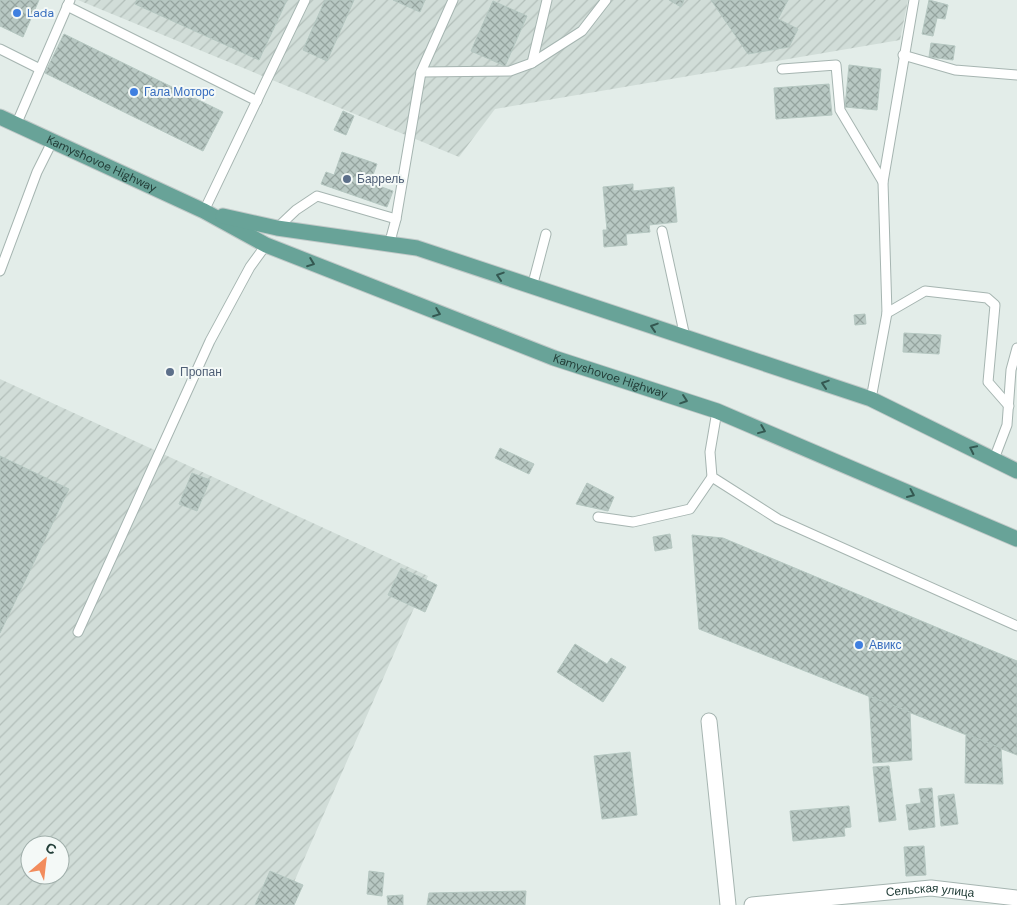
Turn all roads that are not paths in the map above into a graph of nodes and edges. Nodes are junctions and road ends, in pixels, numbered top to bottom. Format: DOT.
graph roads {
  1 [pos="305,0"];
  2 [pos="453,0"];
  3 [pos="546,0"];
  4 [pos="606,0"];
  5 [pos="914,0"];
  6 [pos="69,3"];
  7 [pos="0,50"];
  8 [pos="903,55"];
  9 [pos="532,62"];
  10 [pos="40,69"];
  11 [pos="782,70"];
  12 [pos="421,72"];
  13 [pos="1017,75"];
  14 [pos="257,101"];
  15 [pos="0,117"];
  16 [pos="16,125"];
  17 [pos="52,142"];
  18 [pos="884,182"];
  19 [pos="204,211"];
  20 [pos="396,219"];
  21 [pos="277,228"];
  22 [pos="662,231"];
  23 [pos="546,234"];
  24 [pos="266,245"];
  25 [pos="389,245"];
  26 [pos="0,271"];
  27 [pos="532,287"];
  28 [pos="887,313"];
  29 [pos="685,337"];
  30 [pos="1017,348"];
  31 [pos="870,399"];
  32 [pos="1008,406"];
  33 [pos="717,411"];
  34 [pos="994,459"];
  35 [pos="1017,470"];
  36 [pos="712,476"];
  37 [pos="598,517"];
  38 [pos="1017,539"];
  39 [pos="1017,626"];
  40 [pos="78,632"];
  41 [pos="709,721"];
  42 [pos="1017,898"];
  43 [pos="728,905"];
  44 [pos="752,905"];
  1 -- 14 [label="lane"];
  2 -- 12 [label="lane"];
  3 -- 9 [label="lane"];
  4 -- 9 [label="lane"];
  5 -- 8 [label="lane"];
  6 -- 10 [label="lane"];
  6 -- 14 [label="lane"];
  7 -- 10 [label="lane"];
  8 -- 13 [label="lane"];
  8 -- 18 [label="lane"];
  9 -- 12 [label="lane"];
  10 -- 16 [label="lane"];
  11 -- 18 [label="lane"];
  12 -- 20 [label="lane"];
  14 -- 19 [label="lane"];
  15 -- 16 [label="main road, Kamyshovoe Highway"];
  16 -- 17 [label="main road, Kamyshovoe Highway"];
  17 -- 19 [label="main road, Kamyshovoe Highway"];
  17 -- 26 [label="lane"];
  18 -- 28 [label="lane"];
  19 -- 21 [label="main road, Kamyshovoe Highway"];
  19 -- 24 [label="main road, Kamyshovoe Highway"];
  20 -- 21 [label="lane"];
  20 -- 25 [label="lane"];
  21 -- 25 [label="main road, Kamyshovoe Highway"];
  22 -- 29 [label="lane"];
  23 -- 27 [label="lane"];
  24 -- 33 [label="main road, Kamyshovoe Highway, one-way"];
  24 -- 40 [label="lane"];
  27 -- 25 [label="main road, Kamyshovoe Highway, one-way"];
  29 -- 27 [label="main road, Kamyshovoe Highway, one-way"];
  28 -- 31 [label="lane"];
  28 -- 32 [label="lane"];
  31 -- 29 [label="main road, Kamyshovoe Highway, one-way"];
  30 -- 32 [label="lane"];
  34 -- 31 [label="main road, Kamyshovoe Highway, one-way"];
  32 -- 34 [label="lane"];
  33 -- 36 [label="lane"];
  33 -- 38 [label="main road, Kamyshovoe Highway, one-way"];
  34 -- 35 [label="main road, Kamyshovoe Highway"];
  36 -- 37 [label="lane"];
  36 -- 39 [label="lane"];
  41 -- 43 [label="street"];
  42 -- 44 [label="street, Сельская улица"];
}
